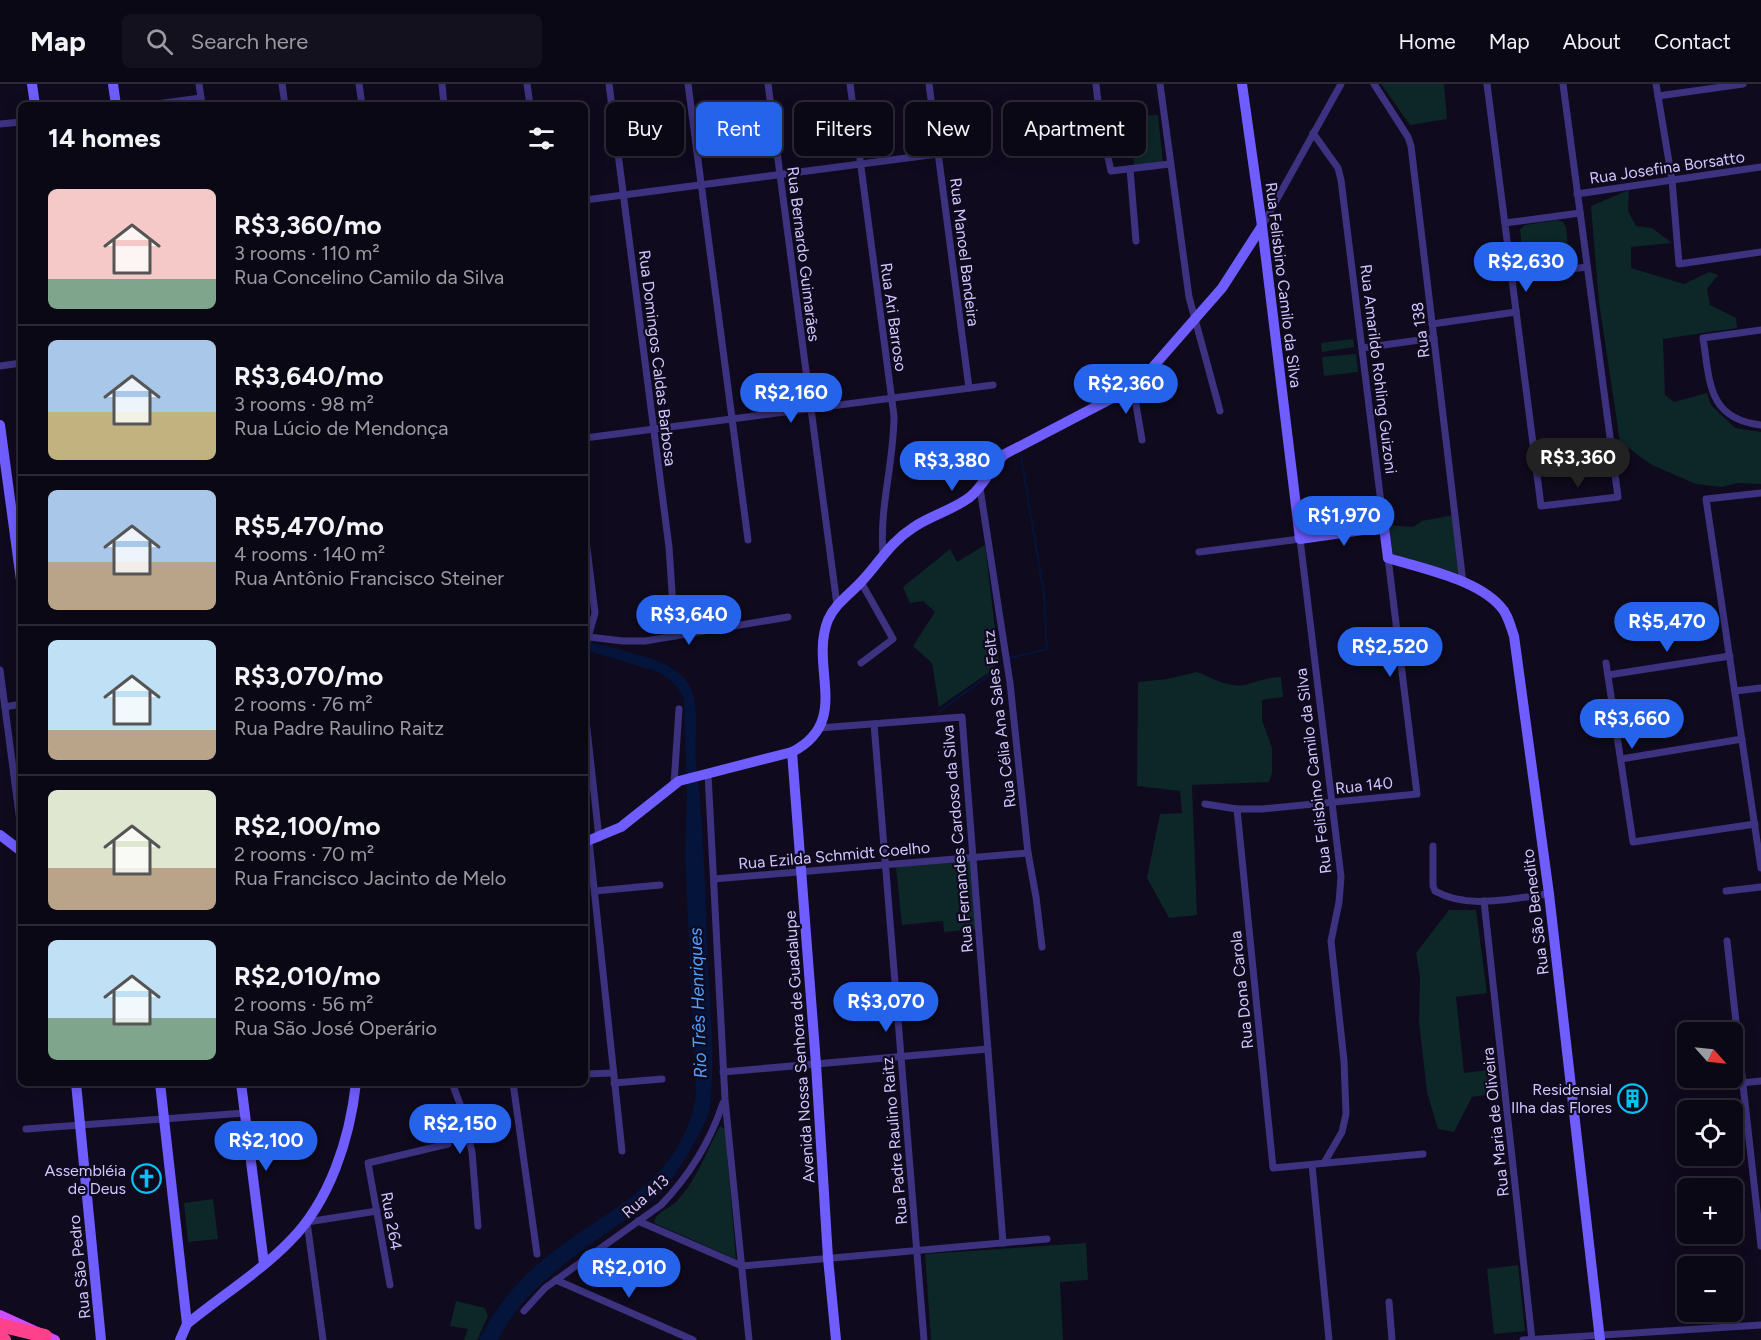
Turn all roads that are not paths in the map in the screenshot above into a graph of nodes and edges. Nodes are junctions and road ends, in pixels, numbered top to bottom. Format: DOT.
graph roads {
  1 [pos="32,84"];
  2 [pos="113,84"];
  3 [pos="199,84"];
  4 [pos="282,84"];
  5 [pos="360,84"];
  6 [pos="442,84"];
  7 [pos="527,84"];
  8 [pos="609,84"];
  9 [pos="688,84"];
  10 [pos="768,84"];
  11 [pos="850,84"];
  12 [pos="929,84"];
  13 [pos="1096,84"];
  14 [pos="1160,84"];
  15 [pos="1242,84"];
  16 [pos="1341,84"];
  17 [pos="1374,84"];
  18 [pos="1487,84"];
  19 [pos="1563,84"];
  20 [pos="1656,84"];
  21 [pos="1743,84"];
  22 [pos="1658,96"];
  23 [pos="35,102"];
  24 [pos="116,102"];
  25 [pos="171,102"];
  26 [pos="201,102"];
  27 [pos="285,102"];
  28 [pos="362,102"];
  29 [pos="444,102"];
  30 [pos="530,102"];
  31 [pos="931,102"];
  32 [pos="18,122"];
  33 [pos="0,124"];
  34 [pos="1313,134"];
  35 [pos="922,156"];
  36 [pos="938,156"];
  37 [pos="860,164"];
  38 [pos="1170,164"];
  39 [pos="1761,167"];
  40 [pos="1130,169"];
  41 [pos="780,175"];
  42 [pos="1672,180"];
  43 [pos="702,185"];
  44 [pos="1577,194"];
  45 [pos="623,195"];
  46 [pos="588,200"];
  47 [pos="1580,213"];
  48 [pos="1505,224"];
  49 [pos="1262,226"];
  50 [pos="1136,242"];
  51 [pos="1761,252"];
  52 [pos="1587,267"];
  53 [pos="1512,276"];
  54 [pos="1516,312"];
  55 [pos="1194,321"];
  56 [pos="1432,324"];
  57 [pos="1761,330"];
  58 [pos="1434,338"];
  59 [pos="1362,348"];
  60 [pos="18,363"];
  61 [pos="0,366"];
  62 [pos="993,385"];
  63 [pos="1133,387"];
  64 [pos="969,388"];
  65 [pos="892,398"];
  66 [pos="811,409"];
  67 [pos="1220,411"];
  68 [pos="732,419"];
  69 [pos="0,425"];
  70 [pos="1761,426"];
  71 [pos="653,430"];
  72 [pos="588,438"];
  73 [pos="1142,440"];
  74 [pos="980,488"];
  75 [pos="1761,493"];
  76 [pos="1384,527"];
  77 [pos="1300,539"];
  78 [pos="748,540"];
  79 [pos="1199,552"];
  80 [pos="883,554"];
  81 [pos="588,557"];
  82 [pos="18,558"];
  83 [pos="1388,558"];
  84 [pos="861,582"];
  85 [pos="1463,583"];
  86 [pos="837,605"];
  87 [pos="788,617"];
  88 [pos="675,636"];
  89 [pos="588,638"];
  90 [pos="588,641"];
  91 [pos="1730,656"];
  92 [pos="861,663"];
  93 [pos="1606,663"];
  94 [pos="0,670"];
  95 [pos="1608,675"];
  96 [pos="1761,688"];
  97 [pos="1735,692"];
  98 [pos="18,705"];
  99 [pos="5,707"];
  100 [pos="679,709"];
  101 [pos="874,724"];
  102 [pos="819,728"];
  103 [pos="1742,739"];
  104 [pos="792,752"];
  105 [pos="1620,759"];
  106 [pos="705,775"];
  107 [pos="588,776"];
  108 [pos="679,782"];
  109 [pos="1417,794"];
  110 [pos="1333,802"];
  111 [pos="1205,804"];
  112 [pos="18,807"];
  113 [pos="1237,809"];
  114 [pos="1755,824"];
  115 [pos="0,834"];
  116 [pos="591,840"];
  117 [pos="1433,846"];
  118 [pos="18,848"];
  119 [pos="1028,853"];
  120 [pos="973,857"];
  121 [pos="885,865"];
  122 [pos="1761,868"];
  123 [pos="801,872"];
  124 [pos="714,879"];
  125 [pos="660,885"];
  126 [pos="1761,887"];
  127 [pos="595,891"];
  128 [pos="1726,891"];
  129 [pos="1549,894"];
  130 [pos="1484,901"];
  131 [pos="1727,941"];
  132 [pos="1042,947"];
  133 [pos="1736,1022"];
  134 [pos="988,1050"];
  135 [pos="901,1057"];
  136 [pos="816,1064"];
  137 [pos="723,1072"];
  138 [pos="613,1073"];
  139 [pos="588,1074"];
  140 [pos="662,1079"];
  141 [pos="1761,1081"];
  142 [pos="614,1083"];
  143 [pos="1743,1083"];
  144 [pos="76,1086"];
  145 [pos="160,1086"];
  146 [pos="241,1086"];
  147 [pos="355,1086"];
  148 [pos="453,1086"];
  149 [pos="513,1086"];
  150 [pos="724,1099"];
  151 [pos="245,1113"];
  152 [pos="164,1119"];
  153 [pos="79,1126"];
  154 [pos="26,1128"];
  155 [pos="448,1144"];
  156 [pos="622,1151"];
  157 [pos="1423,1155"];
  158 [pos="1324,1163"];
  159 [pos="1312,1165"];
  160 [pos="377,1211"];
  161 [pos="638,1221"];
  162 [pos="307,1222"];
  163 [pos="478,1226"];
  164 [pos="1047,1239"];
  165 [pos="1003,1243"];
  166 [pos="1761,1246"];
  167 [pos="916,1251"];
  168 [pos="537,1254"];
  169 [pos="828,1258"];
  170 [pos="264,1264"];
  171 [pos="742,1266"];
  172 [pos="556,1280"];
  173 [pos="390,1285"];
  174 [pos="1389,1302"];
  175 [pos="524,1311"];
  176 [pos="0,1315"];
  177 [pos="187,1324"];
  178 [pos="0,1325"];
  179 [pos="1761,1325"];
  180 [pos="1599,1337"];
  181 [pos="50,1338"];
  182 [pos="101,1340"];
  183 [pos="180,1340"];
  184 [pos="323,1340"];
  185 [pos="693,1340"];
  186 [pos="749,1340"];
  187 [pos="836,1340"];
  188 [pos="924,1340"];
  189 [pos="1329,1340"];
  190 [pos="1392,1340"];
  191 [pos="1523,1340"];
  192 [pos="1532,1340"];
  1 -- 23 [label="street"];
  2 -- 24 [label="street"];
  3 -- 26 [label="street"];
  4 -- 27 [label="street"];
  5 -- 28 [label="street"];
  6 -- 29 [label="street"];
  7 -- 30 [label="street"];
  8 -- 45 [label="street, Rua Domingos Caldas Barbosa"];
  9 -- 43 [label="street"];
  10 -- 41 [label="street, Rua Bernardo Guimarães"];
  11 -- 37 [label="street, Rua Ari Barroso"];
  12 -- 31 [label="street, Rua Manoel Bandeira"];
  13 -- 40 [label="street"];
  14 -- 38 [label="street"];
  15 -- 49 [label="street, Rua Felisbino Camilo da Silva"];
  16 -- 34 [label="street"];
  17 -- 56 [label="street, Rua 138"];
  18 -- 48 [label="street"];
  19 -- 44 [label="street"];
  20 -- 22 [label="street"];
  21 -- 22 [label="street"];
  22 -- 42 [label="street"];
  25 -- 26 [label="street"];
  32 -- 33 [label="street"];
  34 -- 49 [label="street"];
  34 -- 59 [label="street, Rua Amarildo Rohling Guizoni"];
  35 -- 37 [label="street"];
  36 -- 64 [label="street, Rua Manoel Bandeira"];
  37 -- 41 [label="street"];
  37 -- 65 [label="street, Rua Ari Barroso"];
  38 -- 40 [label="street"];
  38 -- 55 [label="street"];
  39 -- 42 [label="street, Rua Josefina Borsatto"];
  40 -- 50 [label="street"];
  41 -- 43 [label="street"];
  41 -- 66 [label="street, Rua Bernardo Guimarães"];
  42 -- 44 [label="street, Rua Josefina Borsatto"];
  42 -- 51 [label="street"];
  43 -- 45 [label="street"];
  43 -- 68 [label="street"];
  44 -- 47 [label="street"];
  45 -- 46 [label="street"];
  45 -- 71 [label="street, Rua Domingos Caldas Barbosa"];
  47 -- 48 [label="street"];
  47 -- 52 [label="street"];
  48 -- 53 [label="street"];
  49 -- 55 [label="street"];
  49 -- 77 [label="street, Rua Felisbino Camilo da Silva"];
  52 -- 53 [label="street"];
  52 -- 54 [label="street"];
  53 -- 54 [label="street"];
  54 -- 56 [label="street"];
  55 -- 63 [label="street"];
  55 -- 67 [label="street"];
  56 -- 58 [label="street, Rua 138"];
  57 -- 70 [label="street"];
  58 -- 59 [label="street"];
  58 -- 85 [label="street, Rua 138"];
  59 -- 76 [label="street, Rua Amarildo Rohling Guizoni"];
  60 -- 61 [label="street"];
  62 -- 64 [label="street"];
  63 -- 73 [label="street"];
  63 -- 74 [label="street"];
  64 -- 65 [label="street"];
  65 -- 66 [label="street"];
  65 -- 80 [label="street, Rua Ari Barroso"];
  66 -- 68 [label="street"];
  66 -- 86 [label="street, Rua Bernardo Guimarães"];
  68 -- 71 [label="street"];
  68 -- 78 [label="street"];
  69 -- 82 [label="street"];
  71 -- 72 [label="street"];
  71 -- 88 [label="street, Rua Domingos Caldas Barbosa"];
  74 -- 80 [label="street"];
  74 -- 119 [label="street, Rua Célia Ana Sales Feltz"];
  75 -- 91 [label="street"];
  76 -- 77 [label="street"];
  76 -- 83 [label="street, Rua Amarildo Rohling Guizoni"];
  77 -- 79 [label="street"];
  77 -- 110 [label="street, Rua Felisbino Camilo da Silva"];
  80 -- 84 [label="street"];
  81 -- 89 [label="street"];
  83 -- 85 [label="street, Rua São Benedito"];
  83 -- 109 [label="street, Rua Amarildo Rohling Guizoni"];
  84 -- 86 [label="street"];
  84 -- 92 [label="street"];
  85 -- 129 [label="street, Rua São Benedito"];
  86 -- 102 [label="street"];
  87 -- 88 [label="street"];
  88 -- 90 [label="street"];
  91 -- 95 [label="street"];
  91 -- 97 [label="street"];
  93 -- 95 [label="street"];
  94 -- 99 [label="street"];
  95 -- 105 [label="street"];
  96 -- 97 [label="street"];
  97 -- 103 [label="street"];
  98 -- 99 [label="street"];
  99 -- 112 [label="street"];
  100 -- 108 [label="street"];
  101 -- 102 [label="street, Rua Fernandes Cardoso da Silva"];
  101 -- 120 [label="street, Rua Fernandes Cardoso da Silva"];
  101 -- 121 [label="street, Rua Padre Raulino Raitz"];
  102 -- 104 [label="street"];
  103 -- 105 [label="street"];
  103 -- 114 [label="street"];
  104 -- 106 [label="street"];
  104 -- 123 [label="street, Avenida Nossa Senhora de Guadalupe"];
  105 -- 114 [label="street"];
  106 -- 108 [label="street"];
  106 -- 124 [label="street"];
  107 -- 116 [label="street"];
  108 -- 116 [label="street"];
  109 -- 110 [label="street, Rua 140"];
  110 -- 113 [label="street, Rua 140"];
  110 -- 158 [label="street, Rua Felisbino Camilo da Silva"];
  111 -- 113 [label="street, Rua 140"];
  113 -- 159 [label="street, Rua Dona Carola"];
  114 -- 122 [label="street"];
  115 -- 118 [label="street"];
  116 -- 127 [label="street"];
  117 -- 130 [label="street"];
  119 -- 120 [label="street, Rua Ezilda Schmidt Coelho"];
  119 -- 132 [label="street, Rua Célia Ana Sales Feltz"];
  120 -- 121 [label="street, Rua Ezilda Schmidt Coelho"];
  120 -- 134 [label="street, Rua Fernandes Cardoso da Silva"];
  121 -- 123 [label="street, Rua Ezilda Schmidt Coelho"];
  121 -- 135 [label="street, Rua Padre Raulino Raitz"];
  123 -- 124 [label="street, Rua Ezilda Schmidt Coelho"];
  123 -- 136 [label="street, Avenida Nossa Senhora de Guadalupe"];
  124 -- 137 [label="street"];
  125 -- 127 [label="street"];
  126 -- 128 [label="street"];
  127 -- 138 [label="street"];
  129 -- 130 [label="street"];
  129 -- 180 [label="street, Rua São Benedito"];
  130 -- 192 [label="street, Rua Maria de Oliveira"];
  131 -- 133 [label="street"];
  134 -- 135 [label="street"];
  134 -- 165 [label="street, Rua Fernandes Cardoso da Silva"];
  135 -- 136 [label="street"];
  135 -- 167 [label="street, Rua Padre Raulino Raitz"];
  136 -- 137 [label="street"];
  136 -- 169 [label="street, Avenida Nossa Senhora de Guadalupe"];
  137 -- 150 [label="street"];
  138 -- 139 [label="street"];
  138 -- 142 [label="street"];
  140 -- 142 [label="street"];
  141 -- 143 [label="street"];
  142 -- 156 [label="street"];
  143 -- 166 [label="street"];
  144 -- 153 [label="street, Rua São Pedro"];
  145 -- 152 [label="street"];
  146 -- 151 [label="street"];
  147 -- 162 [label="street"];
  148 -- 163 [label="street"];
  149 -- 168 [label="street"];
  150 -- 161 [label="street, Rua 413"];
  150 -- 171 [label="street"];
  151 -- 152 [label="street"];
  151 -- 170 [label="street"];
  152 -- 153 [label="street"];
  152 -- 177 [label="street"];
  153 -- 154 [label="street"];
  153 -- 182 [label="street, Rua São Pedro"];
  155 -- 160 [label="street, Rua 264"];
  157 -- 158 [label="street"];
  158 -- 159 [label="street"];
  159 -- 189 [label="street"];
  160 -- 162 [label="street"];
  160 -- 173 [label="street, Rua 264"];
  161 -- 171 [label="street"];
  161 -- 172 [label="street, Rua 413"];
  162 -- 170 [label="street"];
  162 -- 184 [label="street"];
  164 -- 165 [label="street"];
  165 -- 167 [label="street"];
  167 -- 169 [label="street"];
  167 -- 188 [label="street, Rua Padre Raulino Raitz"];
  169 -- 171 [label="street"];
  169 -- 187 [label="street, Avenida Nossa Senhora de Guadalupe"];
  170 -- 177 [label="street"];
  171 -- 186 [label="street"];
  172 -- 175 [label="street, Rua 413"];
  172 -- 185 [label="street"];
  174 -- 190 [label="street"];
  176 -- 181 [label="main road"];
  177 -- 183 [label="street"];
  178 -- 181 [label="highway"];
  179 -- 180 [label="street"];
  180 -- 192 [label="street"];
  191 -- 192 [label="street"];
}
